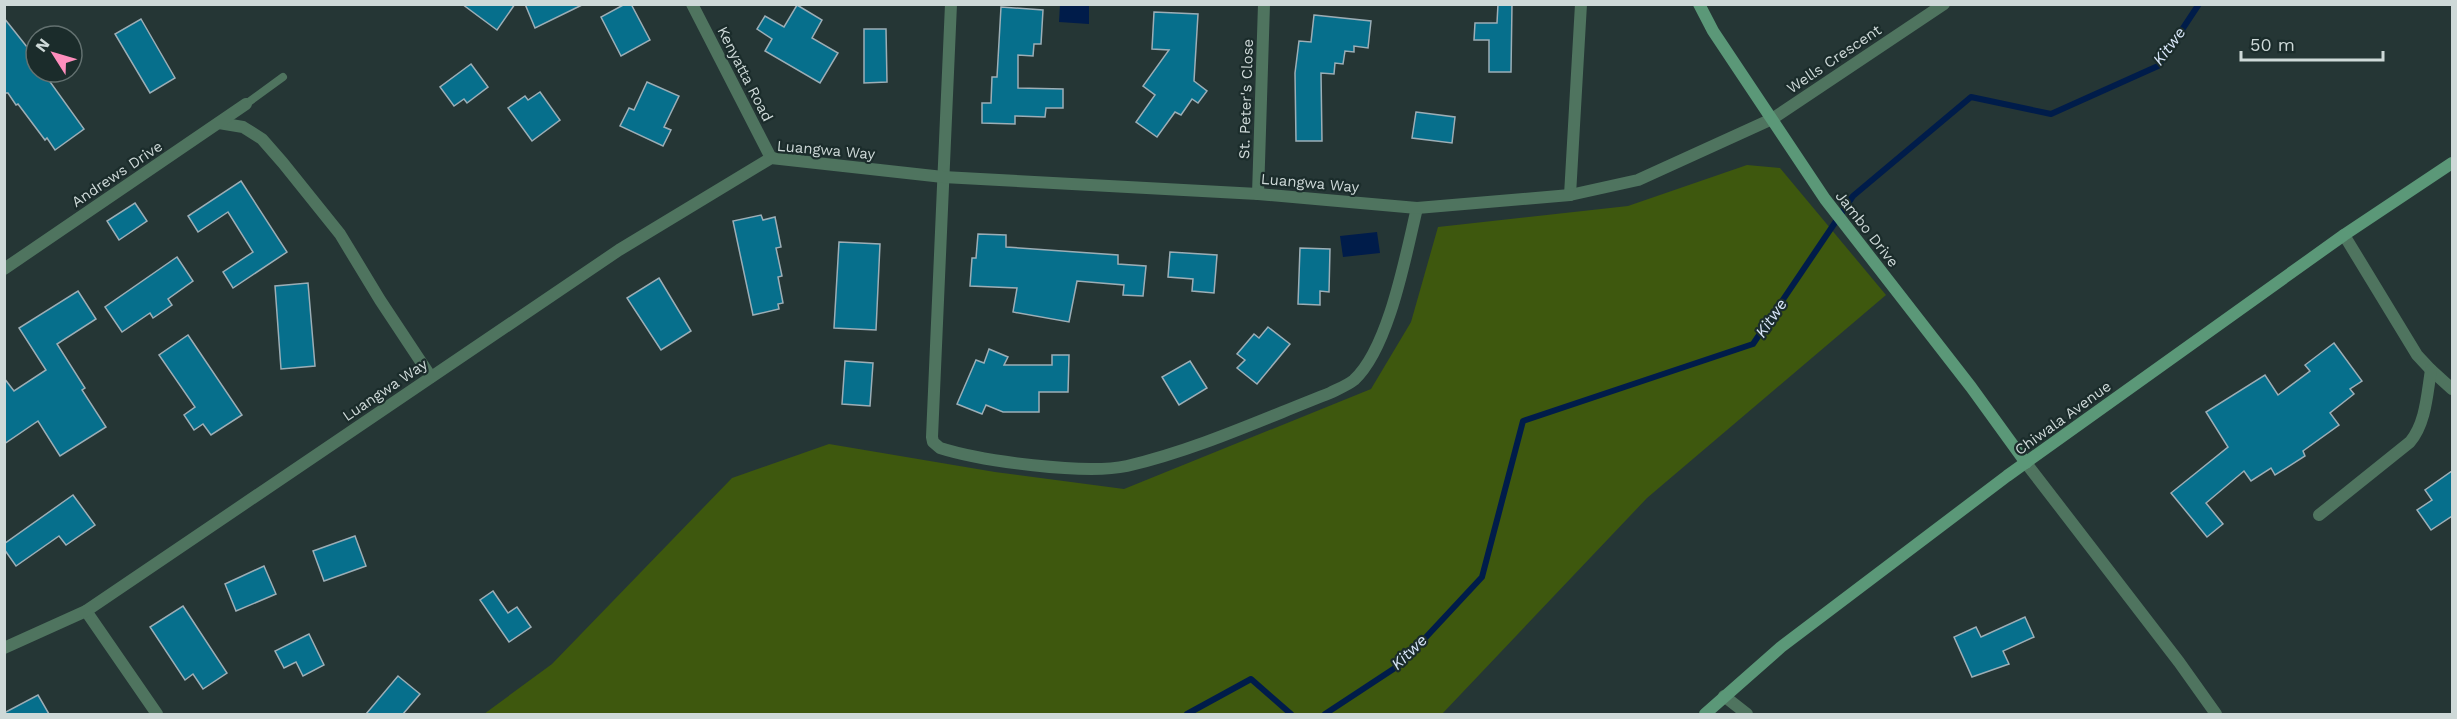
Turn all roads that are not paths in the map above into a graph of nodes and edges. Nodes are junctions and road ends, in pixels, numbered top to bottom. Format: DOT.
graph roads {
  1 [pos="692,4"];
  2 [pos="951,4"];
  3 [pos="1264,4"];
  4 [pos="1581,4"];
  5 [pos="1699,4"];
  6 [pos="1944,4"];
  7 [pos="283,77"];
  8 [pos="246,104"];
  9 [pos="1772,119"];
  10 [pos="219,123"];
  11 [pos="771,158"];
  12 [pos="2452,163"];
  13 [pos="943,177"];
  14 [pos="1258,194"];
  15 [pos="1570,195"];
  16 [pos="1417,208"];
  17 [pos="2344,235"];
  18 [pos="4,269"];
  19 [pos="2431,370"];
  20 [pos="431,377"];
  21 [pos="2452,389"];
  22 [pos="2026,463"];
  23 [pos="2319,515"];
  24 [pos="86,611"];
  25 [pos="4,648"];
  26 [pos="1724,696"];
  27 [pos="157,714"];
  28 [pos="1705,714"];
  29 [pos="1747,714"];
  30 [pos="2216,714"];
  1 -- 11 [label="street, Kenyatta Road"];
  2 -- 13 [label="street"];
  3 -- 14 [label="street, St. Peter's Close"];
  4 -- 15 [label="street"];
  5 -- 9 [label="main road, Jambo Drive"];
  6 -- 9 [label="street, Wells Crescent"];
  7 -- 8 [label="lane"];
  8 -- 10 [label="street, Andrews Drive"];
  9 -- 15 [label="street, Luangwa Way"];
  9 -- 22 [label="main road, Jambo Drive"];
  10 -- 18 [label="street, Andrews Drive"];
  10 -- 20 [label="street"];
  11 -- 13 [label="street, Luangwa Way"];
  11 -- 20 [label="street, Luangwa Way"];
  12 -- 17 [label="main road, Chiwala Avenue"];
  13 -- 14 [label="street, Luangwa Way"];
  13 -- 16 [label="street"];
  14 -- 16 [label="street, Luangwa Way"];
  15 -- 16 [label="street, Luangwa Way"];
  17 -- 19 [label="street"];
  17 -- 22 [label="main road, Chiwala Avenue"];
  19 -- 21 [label="street"];
  19 -- 23 [label="street"];
  20 -- 24 [label="street, Luangwa Way"];
  22 -- 26 [label="main road, Chiwala Avenue"];
  22 -- 30 [label="street"];
  24 -- 25 [label="street, Luangwa Way"];
  24 -- 27 [label="street"];
  26 -- 28 [label="main road, Chiwala Avenue"];
  26 -- 29 [label="street"];
}
